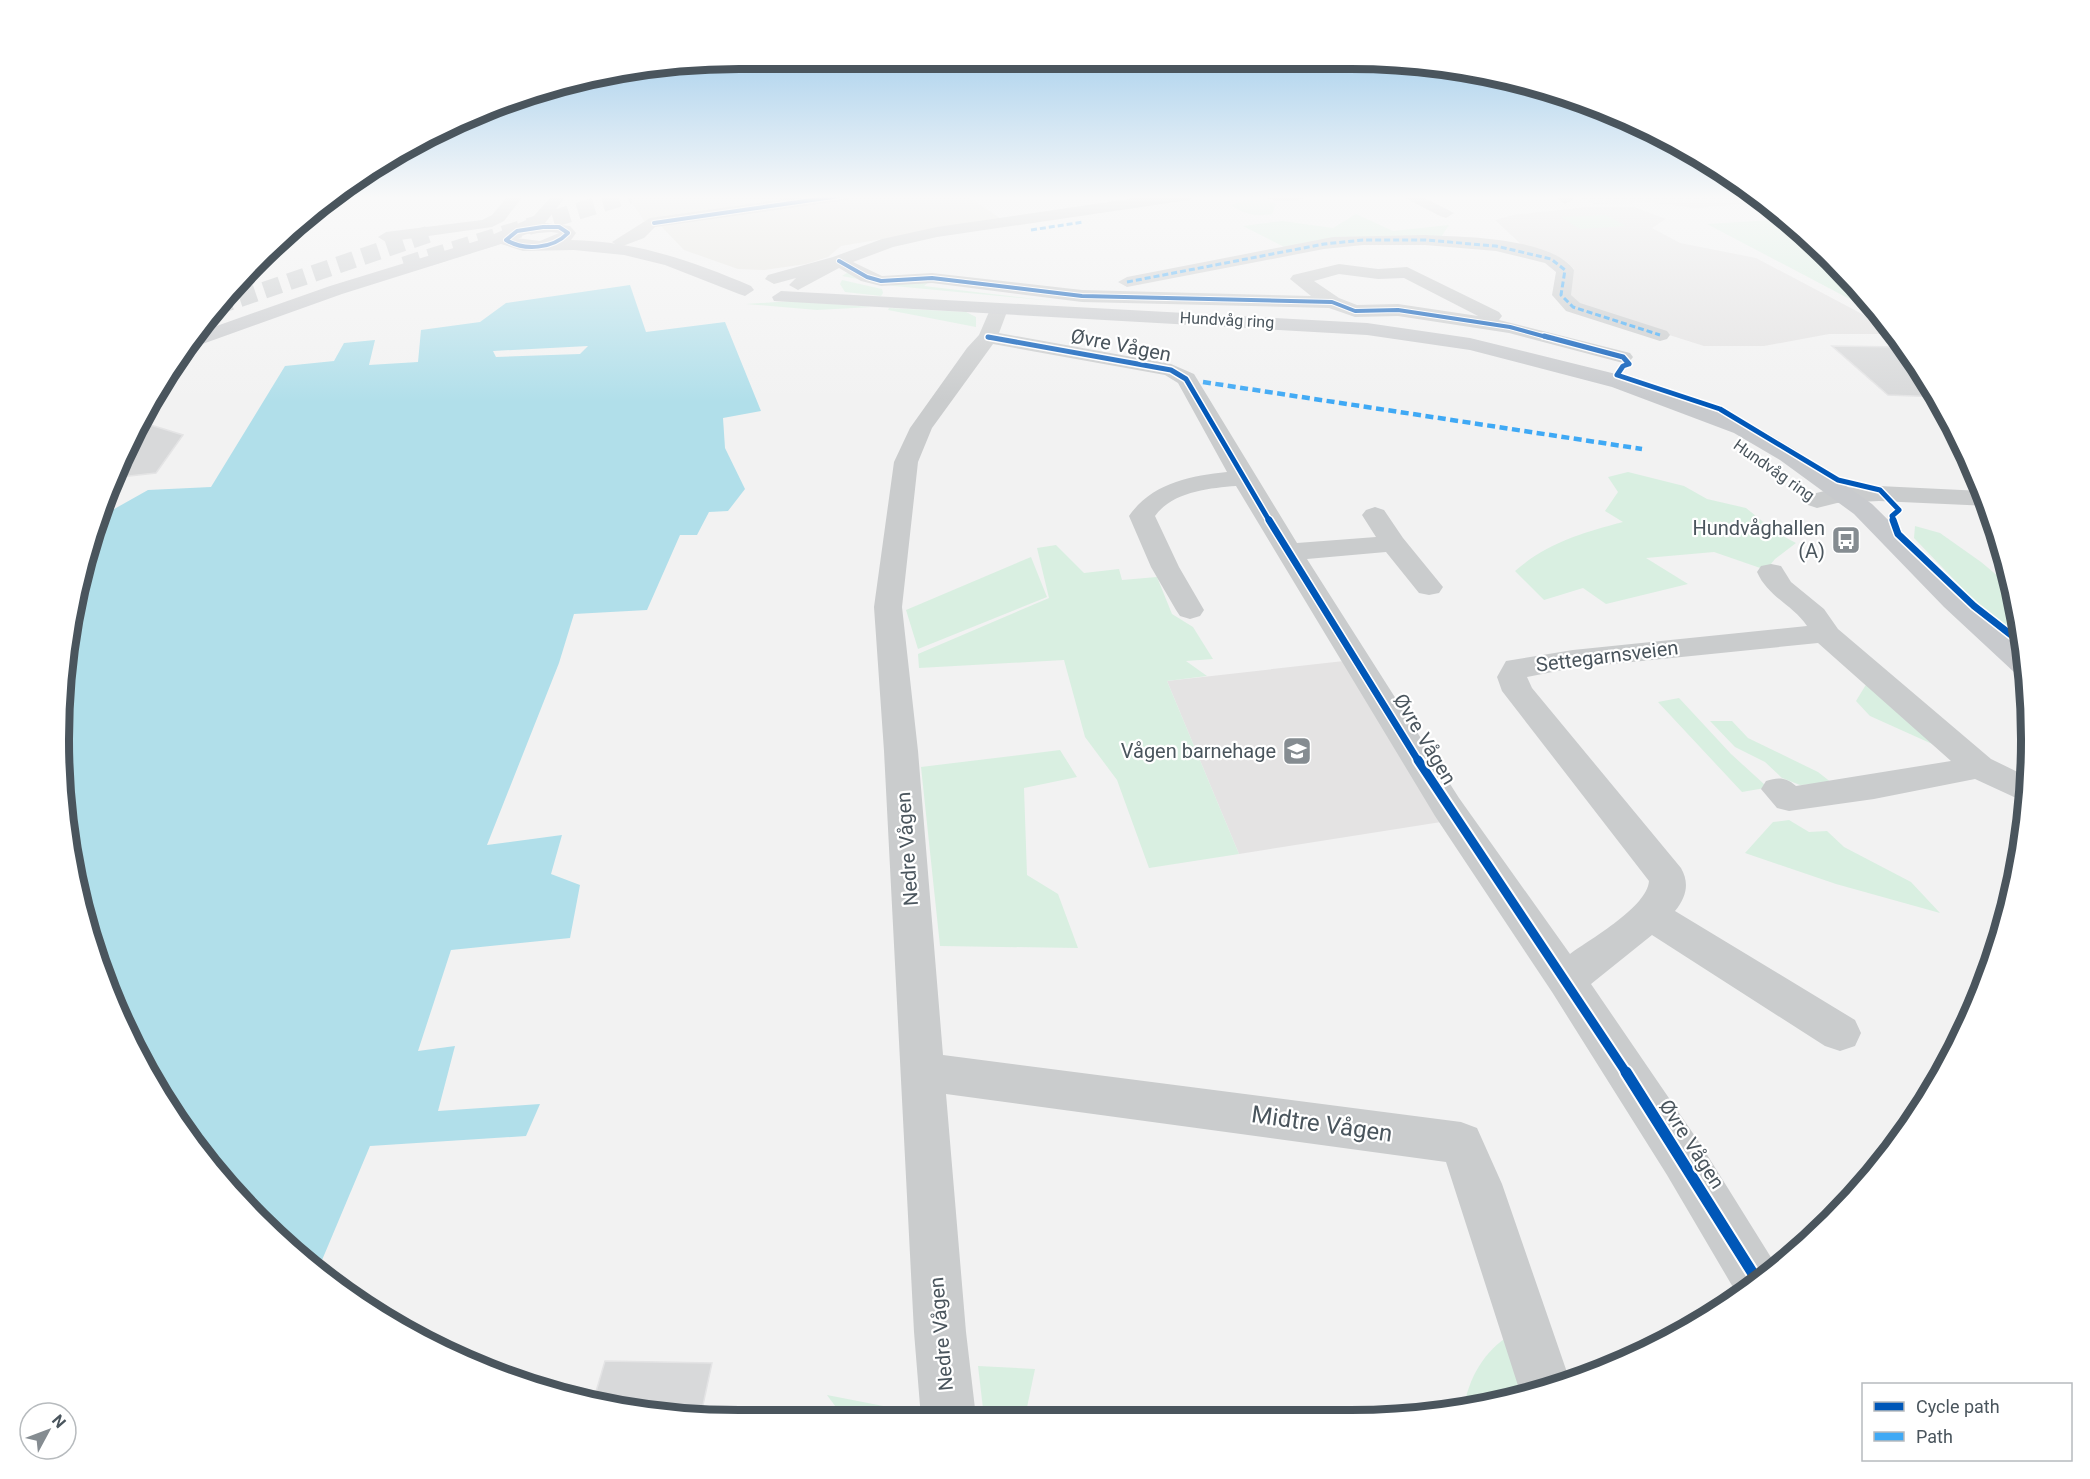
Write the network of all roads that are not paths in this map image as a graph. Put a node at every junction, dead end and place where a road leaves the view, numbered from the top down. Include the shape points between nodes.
1 (420, 264) tunnel mouth
2 (450, 264) edge
3 (684, 264) edge
4 (701, 264) edge
5 (827, 264) edge
6 (834, 264) edge
7 (845, 264) edge
8 (947, 264) edge
9 (1222, 264) edge
10 (1562, 264) edge
11 (1040, 271) dead end
12 (932, 278) junction
13 (767, 279) junction
14 (1127, 282) dead end
15 (798, 286) junction
16 (745, 290) junction
17 (1048, 290) junction
18 (781, 297) junction
19 (864, 302) junction
20 (1332, 302) junction
21 (994, 323) junction
22 (1510, 327) junction
23 (204, 337) edge
24 (194, 350) edge
25 (1623, 357) junction
26 (1584, 374) junction
27 (1243, 478) junction
28 (1842, 493) junction
29 (1976, 499) edge
30 (1817, 500) junction
31 (1956, 500) junction
32 (1863, 509) junction
33 (1375, 515) dead end
34 (1393, 543) junction
35 (1291, 552) junction
36 (1771, 572) dead end
37 (1429, 587) dead end
38 (1190, 610) dead end
39 (1825, 633) junction
40 (2016, 657) edge
41 (2016, 659) edge
42 (1979, 767) junction
43 (2020, 787) edge
44 (1778, 789) dead end
45 (1651, 915) junction
46 (1566, 980) junction
47 (1840, 1033) dead end
48 (923, 1071) junction
49 (1754, 1275) edge
50 (1543, 1381) edge
51 (948, 1410) edge

1 - 23 main road
2 - 24 main road via 381,284
3 - 16 main road
4 - 13 main road via 726,273
5 - 13 street
6 - 15 street
7 - 12 street via 881,280
8 - 12 street via 936,267
9 - 14 street
10 - 25 street via 1565,270 1560,294 1573,308 1664,333
11 - 17 street via 1051,285
12 - 17 street
13 - 15 main road, Hundvåg ring via 789,280
13 - 16 main road
15 - 18 main road
15 - 19 main road, Hundvåg ring
16 - 18 main road, Hundvåg ring via 756,297
17 - 20 street via 1082,296
18 - 19 main road, Hundvåg ring
19 - 21 main road, Hundvåg ring
20 - 22 street via 1364,312 1397,306
20 - 22 street via 1299,279 1339,269 1366,276 1407,272
21 - 26 main road, Hundvåg ring via 1367,329 1470,344
21 - 27 street, Øvre Vågen via 1180,374 1189,383
21 - 48 street, Nedre Vågen via 921,428 906,462 889,587
22 - 25 street
25 - 26 street
26 - 28 main road, Hundvåg ring via 1681,402 1742,428
26 - 30 main road, Hundvåg ring via 1724,435
27 - 35 street, Øvre Vågen
27 - 38 street via 1212,480 1178,489 1150,506 1142,516
28 - 30 street
28 - 31 street
28 - 32 main road, Hundvåg ring
29 - 31 street
30 - 32 street
30 - 41 main road, Hundvåg ring via 1877,544
31 - 32 street via 1899,510
32 - 40 main road, Hundvåg ring
33 - 34 street
34 - 35 street
34 - 37 street
35 - 46 street, Øvre Vågen via 1447,807
36 - 39 street via 1821,621
39 - 42 street
39 - 45 street, Settegarnsveien via 1517,668 1512,677 1518,691 1668,878 1667,894
42 - 43 street
42 - 44 street via 1874,788 1789,799
45 - 46 street, Settegarnsveien
45 - 47 street
46 - 49 street, Øvre Vågen
48 - 50 street, Midtre Vågen via 1461,1143
48 - 51 street, Nedre Vågen

